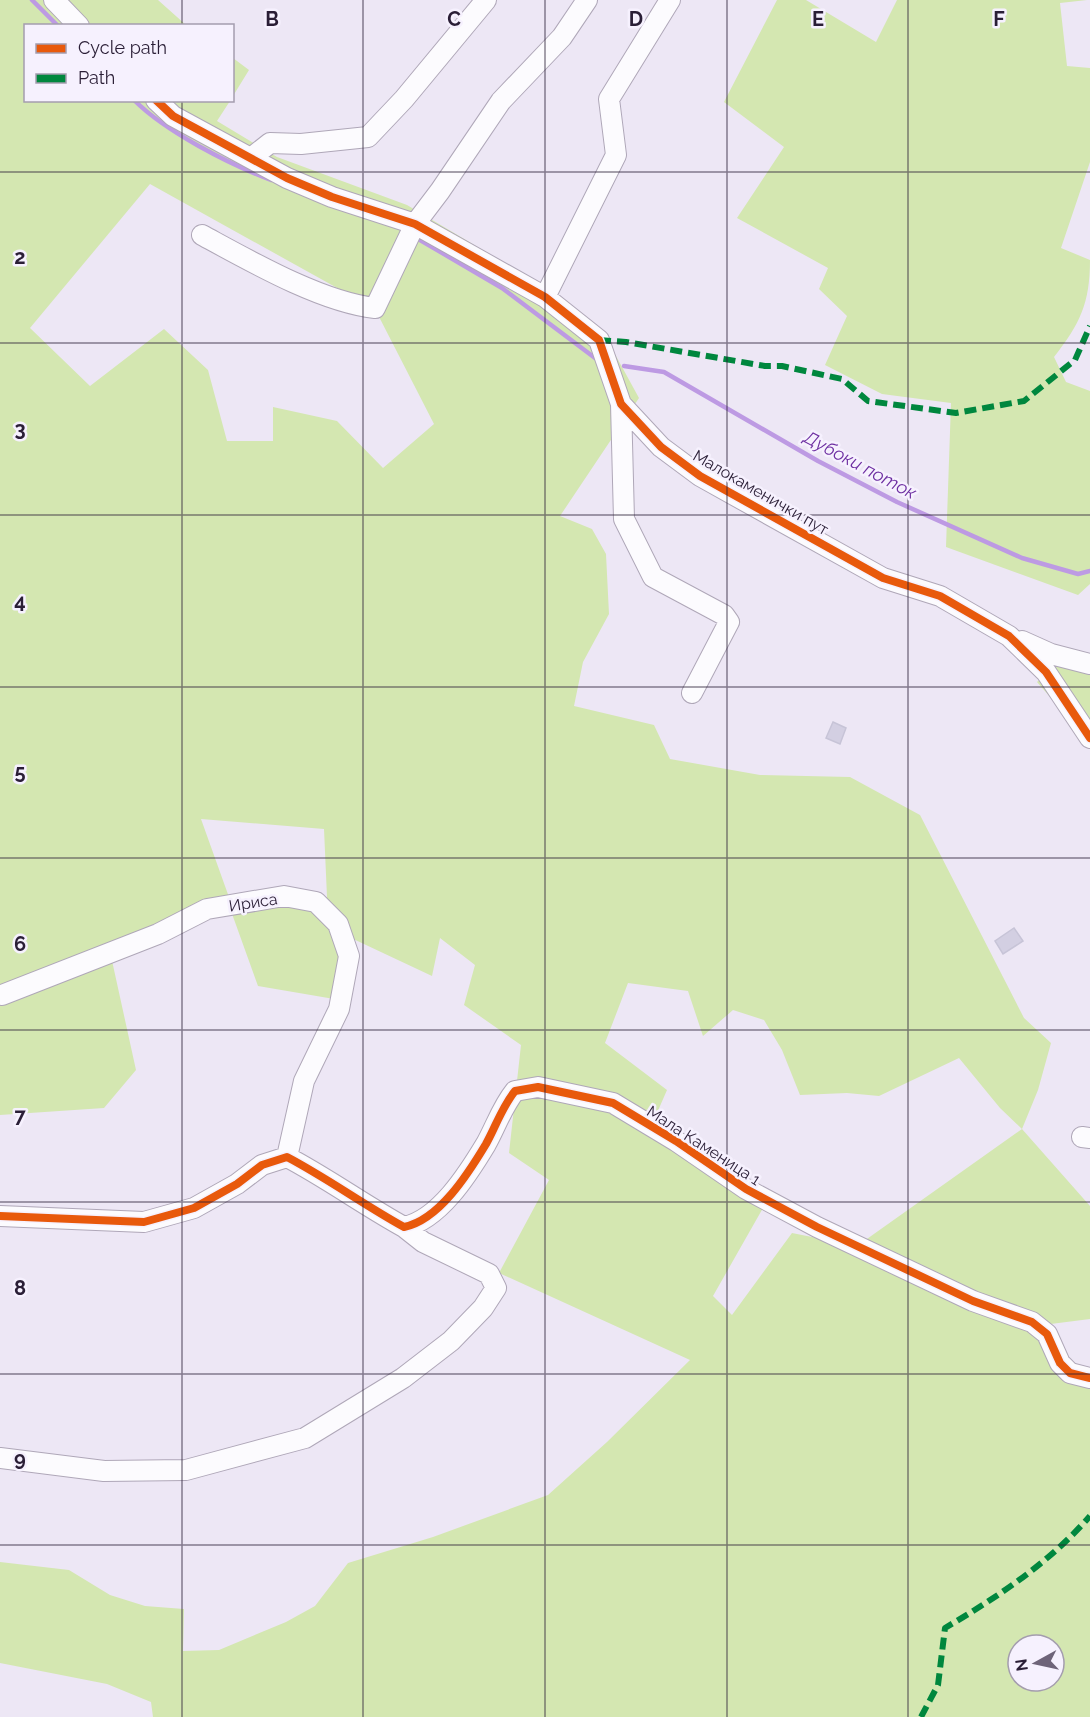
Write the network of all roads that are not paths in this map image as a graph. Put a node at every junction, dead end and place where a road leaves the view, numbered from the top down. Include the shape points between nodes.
1 (54, 0) edge
2 (486, 0) edge
3 (587, 0) edge
4 (670, 0) edge
5 (77, 24) edge
6 (158, 102) edge
7 (251, 158) junction
8 (414, 224) junction
9 (202, 235) dead end
10 (545, 297) junction
11 (621, 404) junction
12 (1009, 636) junction
13 (1090, 664) edge
14 (692, 693) dead end
15 (1090, 738) edge
16 (2, 995) dead end
17 (286, 1157) junction
18 (0, 1216) edge
19 (404, 1227) junction
20 (1090, 1378) edge
21 (0, 1458) edge

1 - 5 street
2 - 7 street via 368,137 270,143
3 - 8 street via 562,37 501,101
4 - 10 street via 609,99 616,155
6 - 7 street, Малокаменички пут via 173,116
7 - 8 street, Малокаменички пут via 332,197
8 - 9 street via 375,308 353,306 291,280
8 - 10 street, Малокаменички пут
10 - 11 street, Малокаменички пут via 599,340
11 - 12 street, Малокаменички пут via 661,447 700,476 883,578 940,596
11 - 14 street via 624,519 653,577 724,615 729,622
12 - 13 street via 1051,654
12 - 15 street, Малокаменички пут via 1046,672
16 - 17 street, Ириса via 158,934 207,909 284,896 316,902 338,924 349,956 339,1009 304,1081
17 - 18 street via 262,1165 194,1208 144,1222
17 - 19 street
19 - 20 street, Мала Каменица 1 via 419,1224 436,1213 486,1144 515,1091 538,1087 566,1092 613,1103 746,1189 806,1221 973,1302 1032,1323 1047,1334 1060,1364 1071,1373
19 - 21 street via 423,1242 489,1274 496,1288 483,1308 451,1341 404,1378 305,1438 186,1470 104,1471

